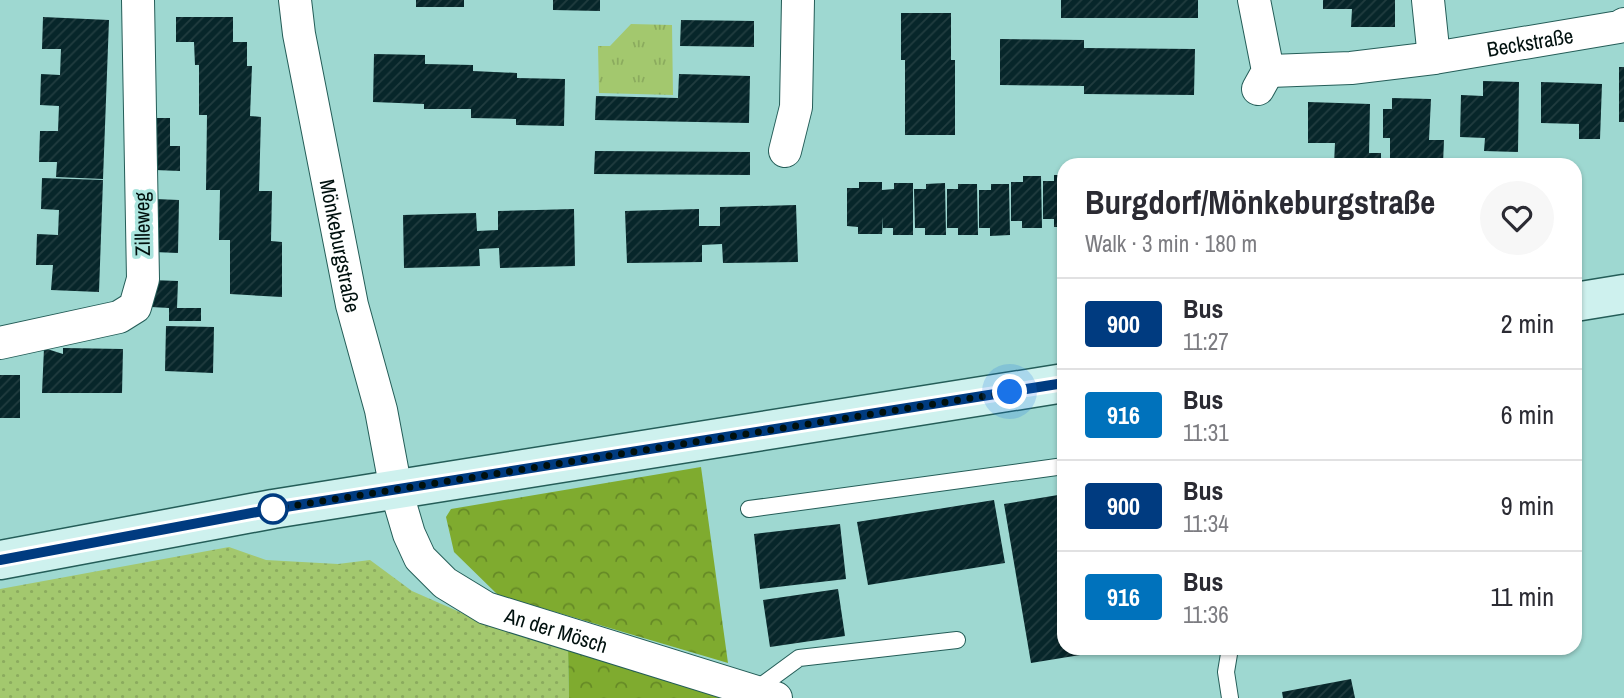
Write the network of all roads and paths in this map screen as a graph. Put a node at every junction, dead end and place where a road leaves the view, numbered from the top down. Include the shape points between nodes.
1 (138, 0) edge
2 (295, 0) edge
3 (798, 0) edge
4 (1254, 0) edge
5 (1428, 0) edge
6 (1624, 24) edge
7 (1434, 58) junction
8 (785, 151) dead end
9 (1624, 294) edge
10 (1582, 301) edge
11 (0, 343) edge
12 (1057, 384) edge
13 (1057, 467) edge
14 (396, 490) junction
15 (749, 509) dead end
16 (0, 559) edge
17 (957, 640) dead end
18 (1229, 655) edge
19 (765, 695) edge
20 (1230, 698) edge

1 - 11 street, Zilleweg via 143,279 135,307 119,317
2 - 14 street, Mönkeburgstraße via 352,305 381,410
3 - 8 street via 796,107
4 - 7 street, Beckstraße via 1263,80
5 - 7 street
6 - 7 street, Beckstraße
9 - 10 street
12 - 14 street
13 - 15 lane
14 - 16 street
14 - 19 street, An der Mösch via 420,558 445,583 486,608
17 - 19 lane via 799,658
18 - 20 lane

